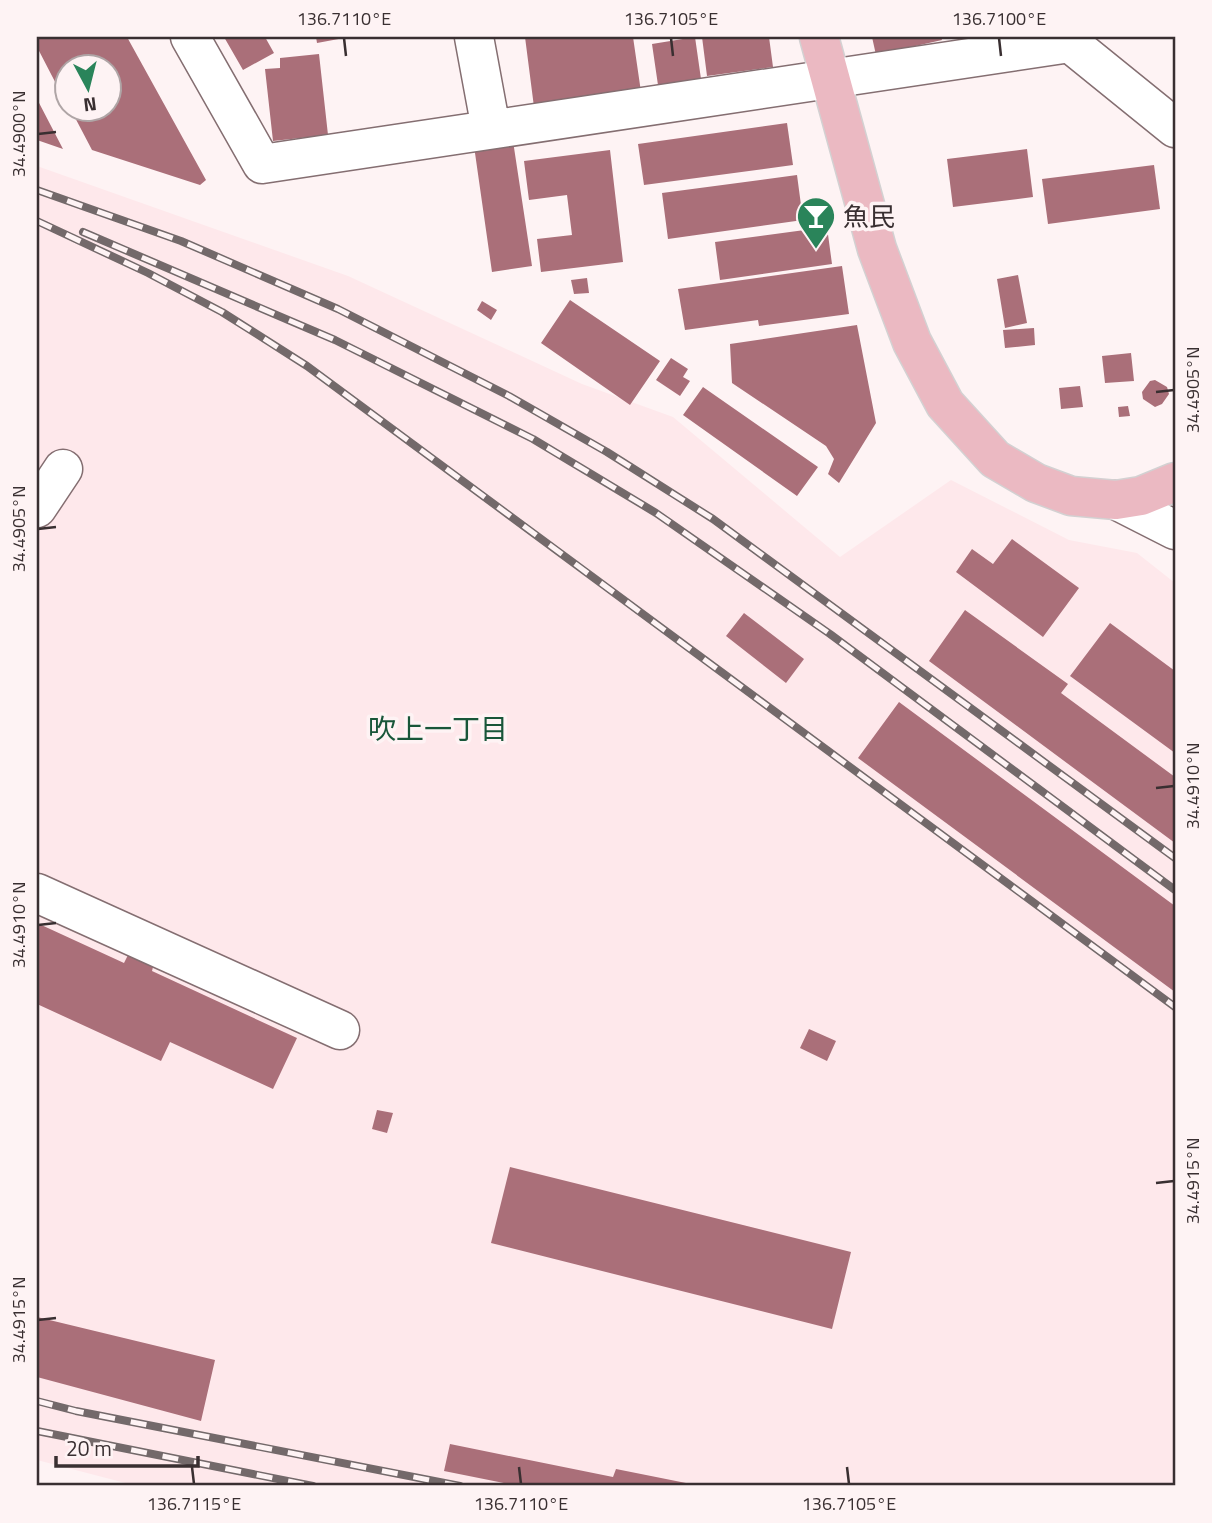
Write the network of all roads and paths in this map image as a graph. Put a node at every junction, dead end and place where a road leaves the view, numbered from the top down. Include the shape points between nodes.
1 (190, 37) edge
2 (474, 37) edge
3 (819, 37) edge
4 (830, 79) junction
5 (1175, 128) edge
6 (491, 129) junction
7 (63, 469) dead end
8 (1175, 482) edge
9 (1116, 500) junction
10 (37, 508) edge
11 (1175, 530) edge
12 (37, 893) edge
13 (340, 1030) dead end

1 - 6 street via 262,164
2 - 6 street
3 - 4 main road
4 - 5 street via 1070,43
4 - 6 street
4 - 9 main road via 877,248 912,342 945,404 995,459 1036,483 1071,496
7 - 10 street
8 - 9 main road
9 - 11 street
12 - 13 street

